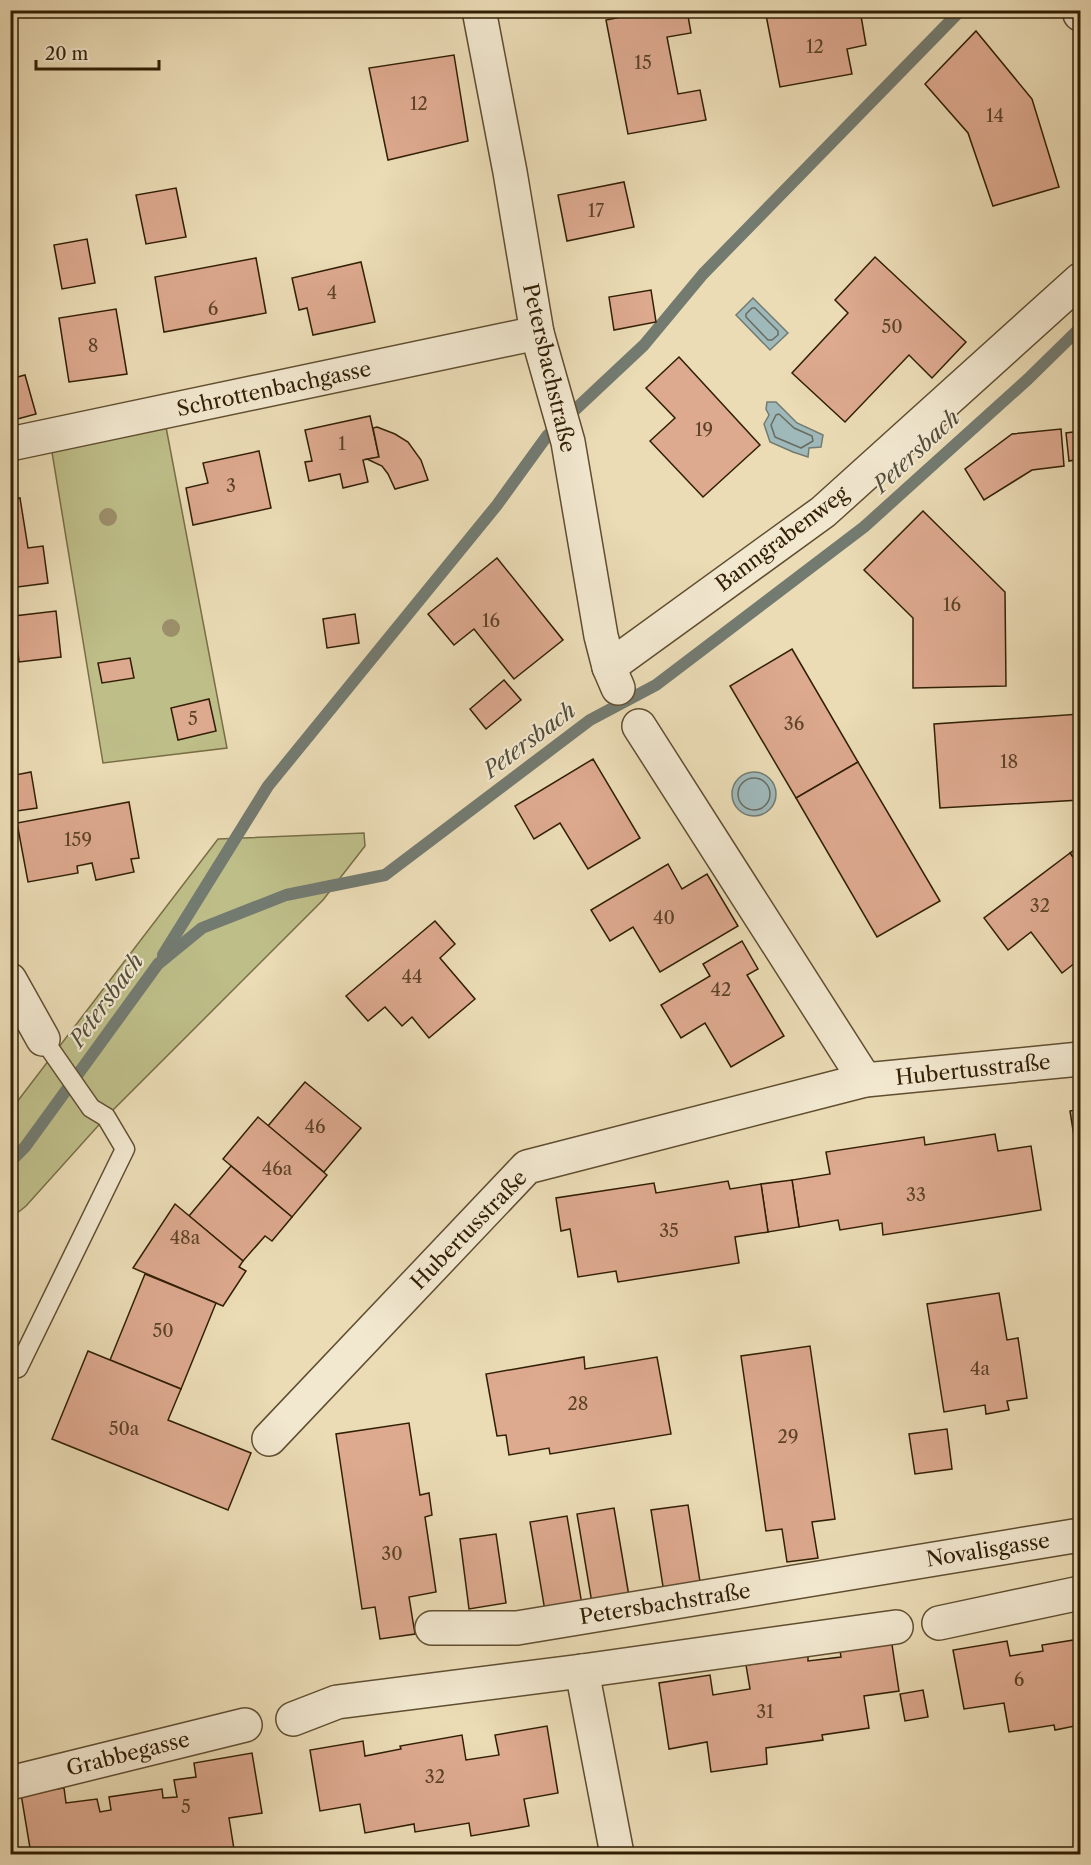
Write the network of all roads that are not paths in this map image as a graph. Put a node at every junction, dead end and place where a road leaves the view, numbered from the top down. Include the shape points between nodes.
1 (479, 10) edge
2 (1080, 280) edge
3 (537, 333) junction
4 (10, 444) edge
5 (613, 678) joint
6 (639, 726) dead end
7 (10, 980) edge
8 (43, 1039) joint
9 (1080, 1059) edge
10 (865, 1080) junction
11 (18, 1368) dead end
12 (269, 1439) dead end
13 (1080, 1535) edge
14 (896, 1565) joint
15 (1080, 1593) edge
16 (939, 1623) dead end
17 (896, 1627) dead end
18 (432, 1628) dead end
19 (582, 1671) junction
20 (293, 1719) dead end
21 (245, 1725) dead end
22 (10, 1783) edge
23 (617, 1854) edge

1 - 3 street, Petersbachstraße
2 - 5 street, Banngrabenweg via 823,512
3 - 4 street, Schrottenbachgasse
3 - 5 street, Petersbachstraße via 564,428 601,636
6 - 10 street, Hubertusstraße
7 - 8 street
8 - 11 lane via 91,1108 106,1117 125,1149
9 - 10 street, Hubertusstraße
10 - 12 street, Hubertusstraße via 527,1167
13 - 14 street, Novalisgasse
14 - 18 street, Petersbachstraße via 517,1628
15 - 16 street
17 - 19 street
19 - 20 street via 337,1702
19 - 23 street
21 - 22 street, Grabbegasse

